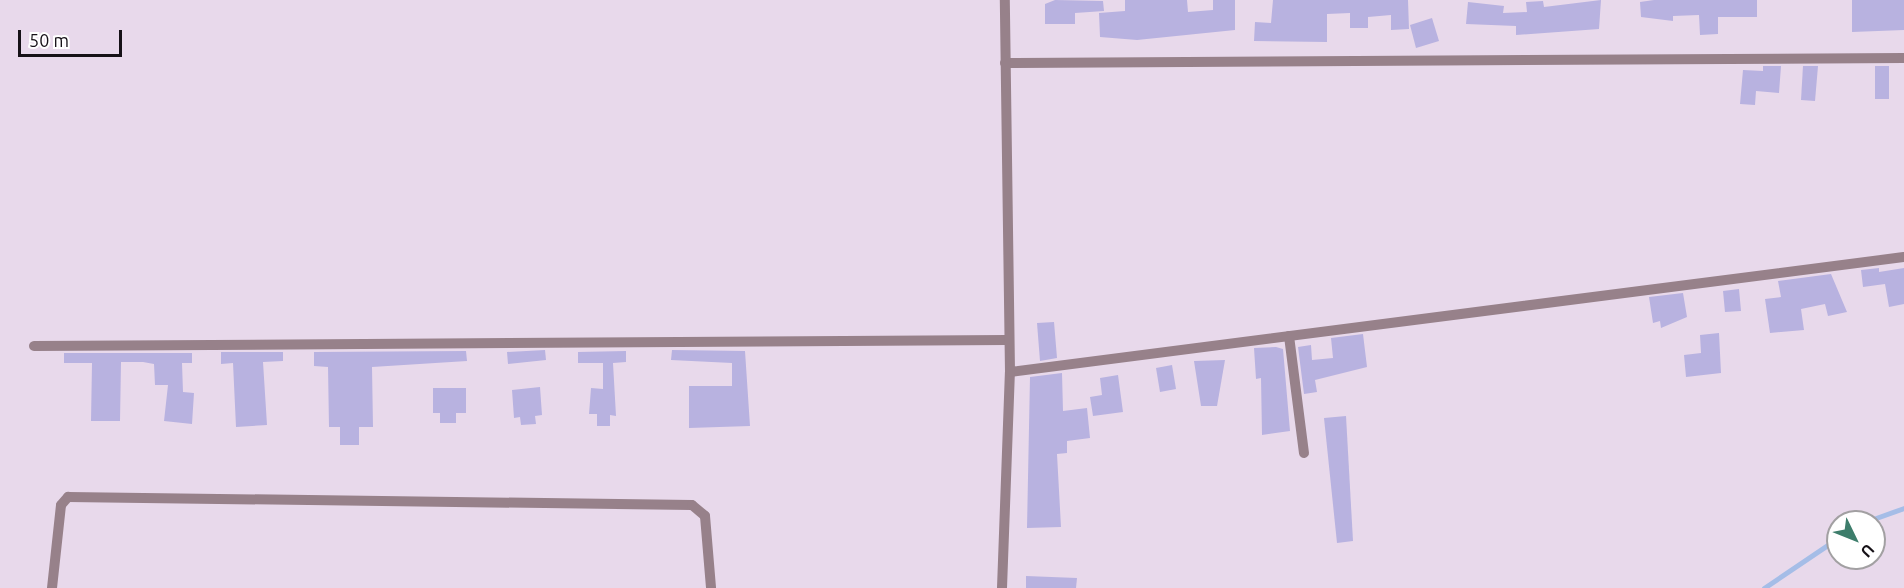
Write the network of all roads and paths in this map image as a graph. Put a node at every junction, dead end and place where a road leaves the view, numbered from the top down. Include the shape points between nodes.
1 (1005, 0) edge
2 (1904, 58) edge
3 (1005, 63) junction
4 (1904, 257) edge
5 (1289, 336) junction
6 (1007, 340) junction
7 (34, 346) dead end
8 (1010, 372) junction
9 (1304, 453) dead end
10 (52, 588) edge
11 (711, 588) edge
12 (1002, 588) edge

1 - 3 street
2 - 3 street
3 - 6 street
4 - 5 street
5 - 8 street
5 - 9 street
6 - 7 street
6 - 8 street
8 - 12 street
10 - 11 street via 61,505 68,497 692,505 705,516

